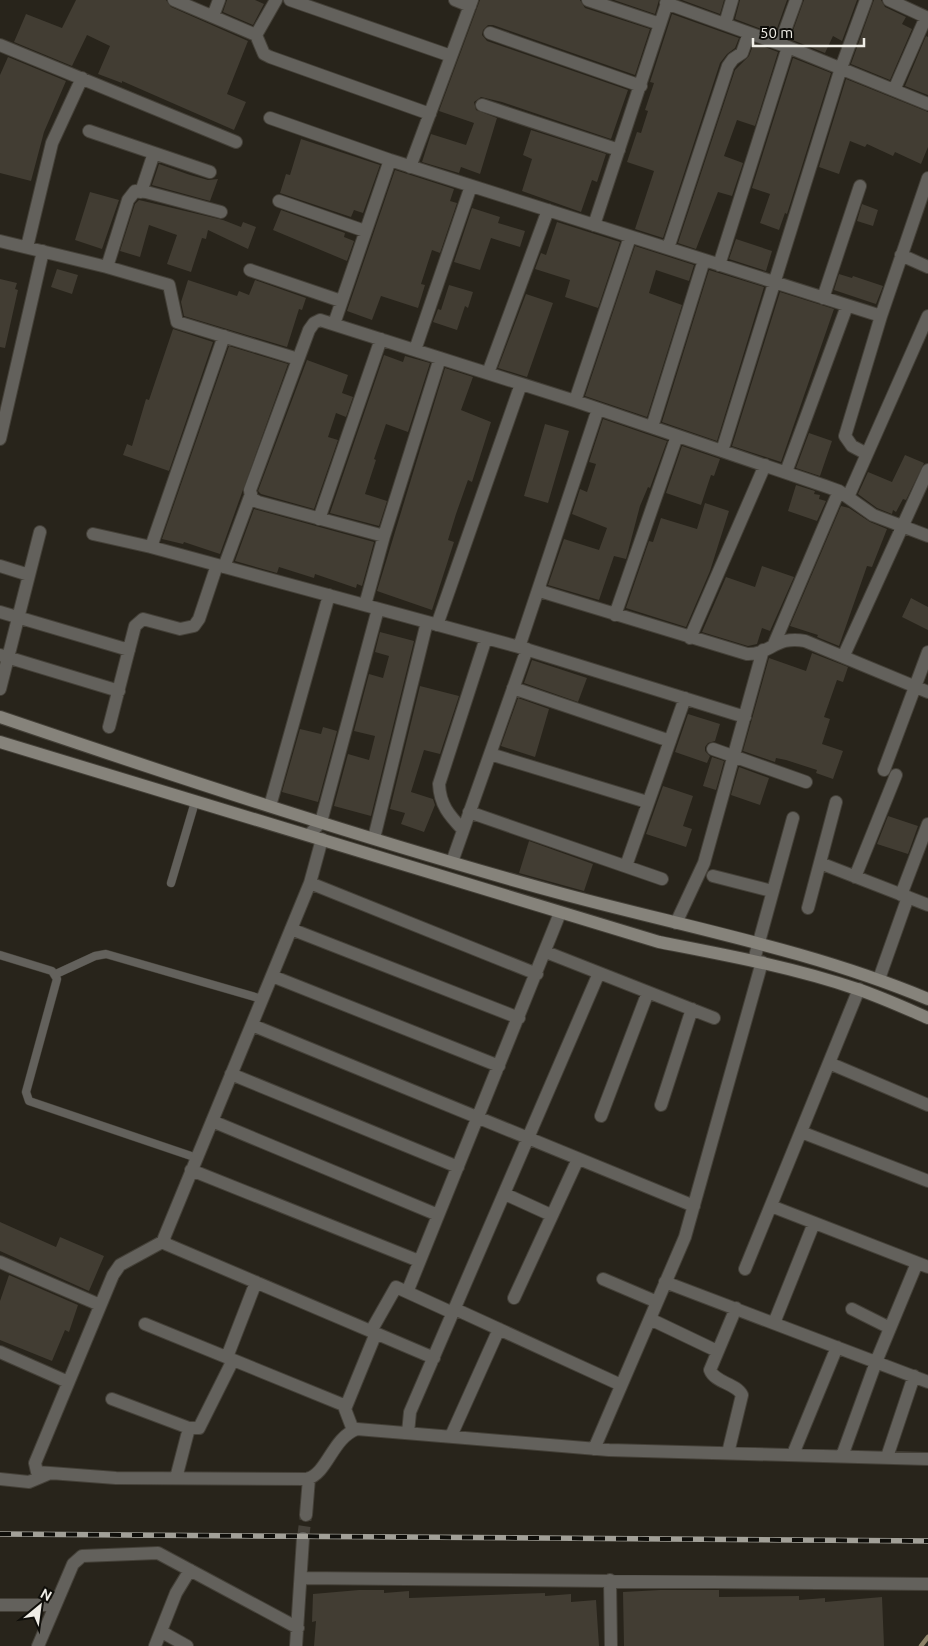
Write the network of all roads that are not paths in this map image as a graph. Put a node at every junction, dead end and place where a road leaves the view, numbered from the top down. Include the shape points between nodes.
1 (174, 0) edge
2 (219, 0) edge
3 (276, 0) edge
4 (290, 0) edge
5 (455, 0) edge
6 (588, 0) edge
7 (732, 0) edge
8 (796, 0) edge
9 (866, 0) edge
10 (890, 0) edge
11 (667, 2) edge
12 (471, 3) edge
13 (213, 16) junction
14 (927, 18) edge
15 (660, 24) junction
16 (725, 24) junction
17 (490, 33) dead end
18 (749, 33) junction
19 (256, 35) junction
20 (784, 45) junction
21 (1, 47) edge
22 (451, 56) junction
23 (841, 68) junction
24 (82, 78) junction
25 (641, 86) junction
26 (894, 90) junction
27 (928, 104) edge
28 (482, 105) dead end
29 (430, 114) junction
30 (270, 118) dead end
31 (89, 131) dead end
32 (236, 142) dead end
33 (619, 150) junction
34 (154, 153) junction
35 (390, 160) junction
36 (410, 167) junction
37 (210, 172) dead end
38 (928, 178) edge
39 (471, 186) junction
40 (860, 186) dead end
41 (141, 192) junction
42 (279, 202) dead end
43 (548, 210) junction
44 (221, 212) dead end
45 (594, 225) junction
46 (365, 231) junction
47 (630, 237) junction
48 (0, 241) edge
49 (27, 248) junction
50 (668, 248) junction
51 (43, 251) junction
52 (901, 255) junction
53 (704, 260) junction
54 (719, 265) junction
55 (107, 267) junction
56 (928, 267) edge
57 (250, 270) dead end
58 (774, 282) junction
59 (824, 298) junction
60 (342, 301) junction
61 (847, 306) junction
62 (881, 316) junction
63 (928, 316) edge
64 (334, 324) junction
65 (224, 336) junction
66 (381, 339) junction
67 (415, 350) junction
68 (440, 358) junction
69 (298, 359) junction
70 (488, 373) junction
71 (521, 384) junction
72 (575, 401) junction
73 (598, 409) junction
74 (652, 427) junction
75 (677, 436) junction
76 (0, 439) edge
77 (722, 451) junction
78 (867, 454) junction
79 (765, 465) junction
80 (928, 470) edge
81 (786, 472) junction
82 (251, 494) junction
83 (843, 494) junction
84 (319, 519) junction
85 (902, 526) junction
86 (40, 532) dead end
87 (93, 534) dead end
88 (384, 536) junction
89 (928, 536) edge
90 (151, 547) junction
91 (0, 566) edge
92 (221, 566) junction
93 (29, 576) junction
94 (539, 587) junction
95 (328, 595) junction
96 (365, 605) junction
97 (378, 609) junction
98 (0, 612) edge
99 (615, 615) junction
100 (18, 618) junction
101 (432, 623) junction
102 (486, 638) junction
103 (690, 638) junction
104 (769, 647) junction
105 (523, 648) junction
106 (129, 650) junction
107 (928, 652) edge
108 (844, 655) junction
109 (4, 657) edge
110 (915, 685) junction
111 (513, 688) junction
112 (0, 689) edge
113 (119, 691) junction
114 (928, 692) edge
115 (685, 698) junction
116 (0, 717) edge
117 (745, 717) junction
118 (109, 728) dead end
119 (670, 741) junction
120 (0, 742) edge
121 (713, 749) dead end
122 (490, 754) junction
123 (734, 757) junction
124 (806, 782) dead end
125 (195, 802) junction
126 (647, 802) junction
127 (836, 802) dead end
128 (270, 806) junction
129 (469, 812) junction
130 (792, 818) dead end
131 (321, 822) junction
132 (928, 824) edge
133 (463, 830) junction
134 (316, 837) junction
135 (374, 838) junction
136 (452, 862) junction
137 (820, 863) junction
138 (626, 866) junction
139 (712, 876) dead end
140 (855, 877) junction
141 (662, 879) dead end
142 (171, 883) dead end
143 (310, 883) junction
144 (772, 891) junction
145 (905, 896) junction
146 (928, 905) edge
147 (808, 908) dead end
148 (560, 913) junction
149 (676, 923) junction
150 (291, 929) junction
151 (758, 943) junction
152 (546, 952) junction
153 (0, 955) edge
154 (758, 961) junction
155 (599, 973) junction
156 (56, 974) junction
157 (537, 974) junction
158 (272, 976) junction
159 (879, 979) junction
160 (859, 989) junction
161 (648, 992) junction
162 (262, 999) junction
163 (928, 999) edge
164 (692, 1010) junction
165 (519, 1018) junction
166 (714, 1018) dead end
167 (928, 1018) edge
168 (252, 1025) junction
169 (830, 1063) junction
170 (499, 1066) junction
171 (231, 1074) junction
172 (661, 1105) dead end
173 (928, 1105) edge
174 (601, 1116) dead end
175 (479, 1117) junction
176 (212, 1121) junction
177 (801, 1132) junction
178 (529, 1138) junction
179 (197, 1158) junction
180 (578, 1159) junction
181 (458, 1167) junction
182 (191, 1170) junction
183 (928, 1182) edge
184 (505, 1194) junction
185 (694, 1206) junction
186 (771, 1206) junction
187 (438, 1215) junction
188 (551, 1215) junction
189 (814, 1223) junction
190 (164, 1241) junction
191 (419, 1261) junction
192 (0, 1262) edge
193 (925, 1266) edge
194 (745, 1269) dead end
195 (603, 1279) dead end
196 (256, 1282) junction
197 (665, 1282) junction
198 (408, 1290) junction
199 (514, 1298) dead end
200 (657, 1302) junction
201 (100, 1305) junction
202 (736, 1308) junction
203 (852, 1309) dead end
204 (454, 1311) junction
205 (650, 1319) junction
206 (774, 1323) junction
207 (146, 1324) dead end
208 (890, 1328) junction
209 (499, 1329) junction
210 (374, 1332) junction
211 (837, 1347) junction
212 (717, 1351) junction
213 (0, 1352) edge
214 (434, 1358) junction
215 (230, 1359) junction
216 (876, 1362) junction
217 (914, 1376) junction
218 (68, 1382) junction
219 (928, 1382) edge
220 (621, 1385) junction
221 (112, 1399) dead end
222 (346, 1406) junction
223 (189, 1428) junction
224 (353, 1430) junction
225 (408, 1433) junction
226 (451, 1436) junction
227 (594, 1449) junction
228 (728, 1453) junction
229 (793, 1454) junction
230 (842, 1456) junction
231 (887, 1457) junction
232 (928, 1459) edge
233 (48, 1474) junction
234 (0, 1478) edge
235 (176, 1478) junction
236 (309, 1478) junction
237 (306, 1515) tunnel mouth
238 (304, 1538) tunnel mouth
239 (190, 1570) junction
240 (301, 1578) junction
241 (610, 1580) junction
242 (928, 1584) edge
243 (0, 1605) edge
244 (55, 1606) junction
245 (298, 1628) junction
246 (162, 1632) junction
247 (38, 1646) edge
248 (155, 1646) edge
249 (187, 1646) edge
250 (296, 1646) edge
251 (611, 1646) edge

1 - 13 street
2 - 13 street
3 - 19 street
4 - 22 street
5 - 12 street
6 - 15 street
7 - 16 street
8 - 20 street
9 - 23 street
10 - 14 street
11 - 15 street
11 - 16 street
12 - 22 street
13 - 19 street
14 - 26 street
15 - 25 street
16 - 18 street
17 - 25 street
18 - 20 street
18 - 50 street via 742,53 728,66
19 - 29 street via 264,54 270,57
20 - 23 street
20 - 54 street
21 - 24 street
22 - 29 street
23 - 26 street
23 - 58 street
24 - 32 street
24 - 49 street via 52,143
25 - 33 street
26 - 27 street
28 - 33 street
29 - 36 street
30 - 35 street
31 - 34 street
33 - 45 street
34 - 37 street
34 - 41 street
35 - 36 street
35 - 46 street
36 - 39 street
38 - 52 street
39 - 43 street
39 - 67 street
40 - 59 street
41 - 44 street
41 - 55 street via 135,192 128,200
42 - 46 street
43 - 45 street
43 - 70 street
45 - 47 street
46 - 60 street
47 - 50 street
47 - 72 street
48 - 49 street
49 - 51 street
50 - 53 street
51 - 55 street
51 - 76 street
52 - 56 street
52 - 62 street
53 - 54 street
53 - 74 street
54 - 58 street
55 - 65 street via 169,285 177,322
57 - 60 street
58 - 59 street
58 - 77 street
59 - 61 street
60 - 64 street
61 - 62 street
61 - 81 street
62 - 78 street via 845,436 852,446
63 - 78 street
64 - 66 street
64 - 69 street via 320,320 314,323
65 - 69 street
65 - 90 street
66 - 67 street
66 - 84 street
67 - 68 street
68 - 70 street
68 - 88 street
69 - 82 street
70 - 71 street
71 - 72 street
71 - 101 street
72 - 73 street
73 - 74 street
73 - 94 street
74 - 75 street
75 - 77 street
75 - 99 street
77 - 79 street
78 - 83 street
79 - 81 street
79 - 103 street
80 - 85 street
81 - 83 street
82 - 84 street via 251,498 258,502
82 - 92 street
83 - 85 street via 873,515
83 - 104 street
84 - 88 street
85 - 89 street
85 - 108 street
86 - 93 street
87 - 90 street
88 - 96 street
90 - 92 street
91 - 93 street
92 - 95 street
92 - 106 street via 194,626 180,629 143,619 135,626
93 - 100 street
94 - 99 street via 543,592
94 - 105 street
95 - 96 street
95 - 128 street
96 - 97 street
97 - 101 street
97 - 131 street
98 - 100 street
99 - 103 street
100 - 106 street
100 - 109 street
101 - 102 street
101 - 135 street
102 - 105 street
102 - 133 street via 438,784 444,809
103 - 104 street via 747,654
104 - 108 street via 793,638
104 - 117 street
105 - 111 street
105 - 115 street
106 - 113 street
107 - 110 street
108 - 110 street
109 - 112 street
109 - 113 street
110 - 114 street
110 - 140 street
111 - 119 street
111 - 122 street
113 - 118 street
115 - 117 street
115 - 119 street
116 - 128 street
117 - 123 street
119 - 126 street
120 - 125 street
121 - 123 street
122 - 126 street
122 - 129 street
123 - 124 street
123 - 149 street via 704,864
125 - 134 street
125 - 142 lane
126 - 138 street
127 - 137 street
128 - 131 street
129 - 133 street
129 - 138 street
130 - 144 street
131 - 134 street
131 - 135 street
132 - 145 street
133 - 136 street
134 - 143 street
134 - 148 street
135 - 136 street
136 - 149 street
137 - 140 street
137 - 147 street
138 - 141 street
139 - 144 street
140 - 145 street
143 - 150 street
143 - 157 street
144 - 151 street
145 - 146 street
145 - 159 street
148 - 152 street
148 - 154 street via 659,942
149 - 151 street
150 - 158 street
150 - 165 street
151 - 154 street
151 - 159 street
152 - 155 street
152 - 157 street
153 - 156 lane
154 - 160 street
154 - 185 street
155 - 161 street
155 - 178 street
156 - 162 lane via 106,954
156 - 179 lane via 58,982 26,1092 30,1101
157 - 165 street
158 - 162 street
158 - 170 street
159 - 163 street
160 - 167 street
160 - 169 street
161 - 164 street
161 - 174 street
162 - 168 street
164 - 166 street
164 - 172 street
165 - 170 street
168 - 171 street
168 - 175 street
169 - 173 street
169 - 177 street
170 - 175 street
171 - 176 street
171 - 181 street
175 - 178 street
175 - 181 street
176 - 179 street
176 - 187 street
177 - 183 street
177 - 186 street
178 - 180 street
178 - 184 street
179 - 182 street
180 - 185 street
180 - 188 street
181 - 187 street
182 - 190 street
182 - 191 street
184 - 188 street
184 - 204 street
185 - 197 street
186 - 189 street
186 - 194 street
187 - 191 street
188 - 199 street
189 - 193 street
189 - 206 street
190 - 196 street
190 - 201 street via 117,1269
191 - 198 street
192 - 201 street
193 - 208 street
195 - 200 street
196 - 210 street
196 - 215 street
197 - 200 street
197 - 202 street
198 - 204 street
198 - 210 street via 399,1286 394,1289
200 - 205 street
201 - 218 street
202 - 206 street
202 - 212 street
203 - 208 street
204 - 209 street
204 - 214 street
205 - 212 street
205 - 220 street
206 - 211 street
207 - 215 street
208 - 216 street
209 - 220 street
209 - 226 street
210 - 214 street
210 - 222 street
211 - 216 street
211 - 229 street
212 - 228 street via 711,1373 739,1390 742,1398
213 - 218 street
214 - 225 street via 410,1412
215 - 222 street
215 - 223 street via 202,1425
216 - 217 street
216 - 230 street
217 - 219 street
217 - 231 street
218 - 233 street via 35,1463 37,1472
220 - 227 street
221 - 223 street
222 - 224 street via 345,1412
223 - 235 street
224 - 225 street
224 - 236 street via 342,1438 317,1473
225 - 226 street
226 - 227 street
227 - 228 street
228 - 229 street
229 - 230 street
230 - 231 street
231 - 232 street
233 - 234 street via 29,1482
233 - 235 street
235 - 236 street
236 - 237 street
238 - 240 street
239 - 244 street via 153,1552 82,1556 75,1560
239 - 245 street
239 - 246 street via 176,1593
240 - 241 street
240 - 245 street
241 - 242 street
241 - 251 street
243 - 244 street
244 - 247 street
245 - 250 street
246 - 248 street
246 - 249 street

